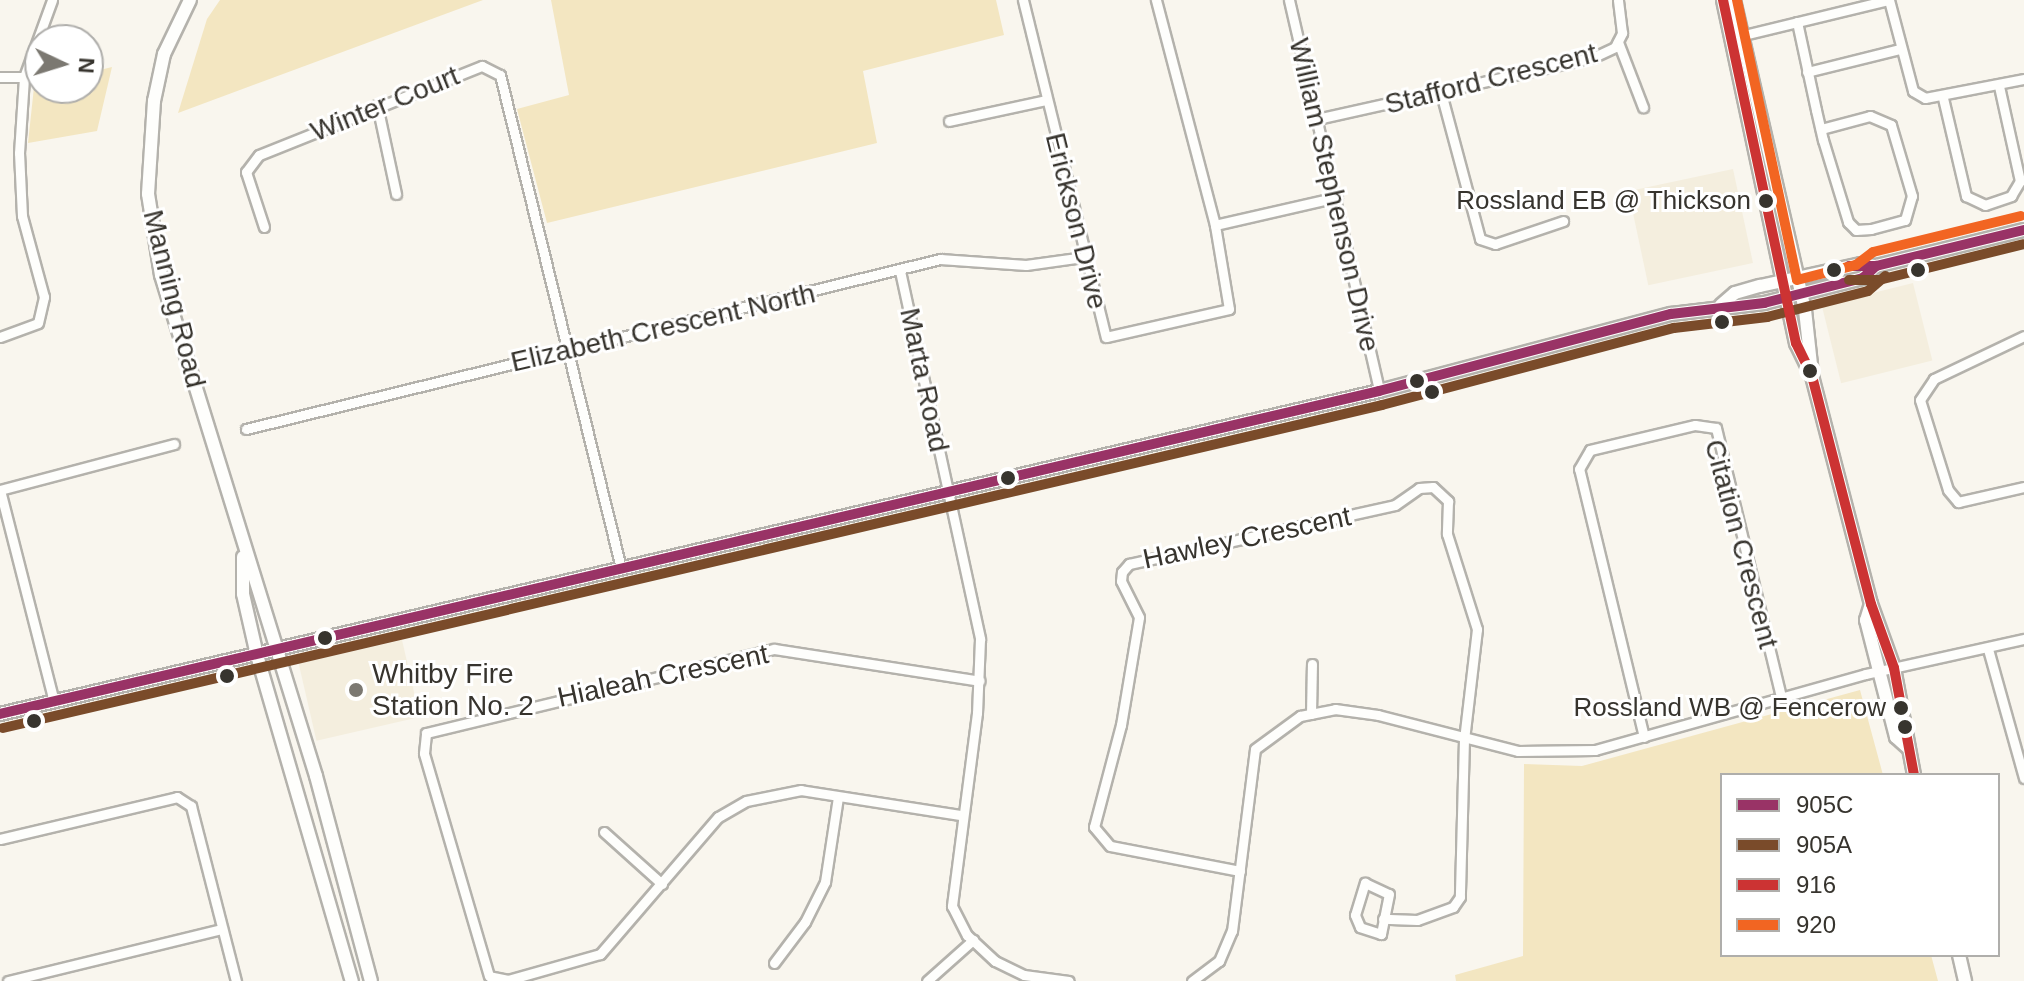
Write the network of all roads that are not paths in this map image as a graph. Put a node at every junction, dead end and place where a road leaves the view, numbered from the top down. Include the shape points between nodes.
1 (52, 0) edge
2 (190, 0) edge
3 (1023, 0) edge
4 (1156, 0) edge
5 (1289, 0) edge
6 (1618, 0) edge
7 (1723, 0) edge
8 (1734, 0) edge
9 (1889, 0) edge
10 (1797, 22) junction
11 (43, 24) edge
12 (1744, 35) junction
13 (1618, 42) junction
14 (1900, 49) junction
15 (1807, 72) junction
16 (0, 77) edge
17 (24, 77) joint
18 (2024, 79) edge
19 (1999, 86) junction
20 (1441, 93) junction
21 (1943, 98) junction
22 (1046, 100) junction
23 (377, 105) junction
24 (1643, 107) dead end
25 (1317, 119) junction
26 (949, 121) dead end
27 (1821, 129) junction
28 (396, 194) dead end
29 (1337, 197) junction
30 (1563, 221) dead end
31 (1215, 225) junction
32 (264, 227) dead end
33 (2024, 230) edge
34 (1084, 257) junction
35 (1876, 266) junction
36 (900, 271) junction
37 (1797, 277) junction
38 (1782, 280) junction
39 (1801, 294) junction
40 (1786, 297) junction
41 (1721, 305) junction
42 (2024, 336) edge
43 (0, 337) edge
44 (568, 350) junction
45 (1812, 376) junction
46 (1379, 391) junction
47 (246, 429) dead end
48 (174, 444) dead end
49 (2024, 487) edge
50 (948, 489) junction
51 (0, 490) edge
52 (244, 550) junction
53 (621, 568) junction
54 (1871, 604) junction
55 (2024, 639) edge
56 (1988, 649) junction
57 (275, 651) junction
58 (257, 655) junction
59 (1312, 664) dead end
60 (1894, 668) junction
61 (1880, 671) junction
62 (980, 681) junction
63 (1781, 697) junction
64 (54, 702) junction
65 (0, 714) edge
66 (1311, 714) junction
67 (1644, 737) junction
68 (1464, 739) junction
69 (1907, 747) junction
70 (1914, 773) edge
71 (2024, 778) edge
72 (838, 797) junction
73 (960, 815) junction
74 (604, 832) dead end
75 (0, 839) edge
76 (1240, 871) junction
77 (662, 884) junction
78 (1383, 919) junction
79 (222, 929) junction
80 (973, 940) junction
81 (1959, 957) edge
82 (774, 963) dead end
83 (8, 981) edge
84 (236, 981) edge
85 (352, 981) edge
86 (371, 981) edge
87 (927, 981) edge
88 (1069, 981) edge
89 (1192, 981) edge
90 (1965, 981) edge

1 - 11 street
2 - 52 main road, Manning Road via 161,64 148,194 161,275
3 - 22 street, Erickson Drive
4 - 31 street, Erickson Drive
5 - 25 street, William Stephenson Drive
6 - 13 street, Stafford Crescent
7 - 38 main road
8 - 12 main road
9 - 10 street
9 - 14 street
10 - 12 street
10 - 15 street
12 - 37 main road
13 - 20 street, Stafford Crescent via 1594,57
13 - 24 street
14 - 15 street
14 - 21 street via 1913,91
15 - 27 street
16 - 17 street
17 - 43 street via 22,216 44,297 38,323
18 - 19 street
19 - 21 street
19 - 21 street via 2020,181 2011,196 1985,205 1966,196
20 - 25 street, Stafford Crescent
20 - 30 street via 1480,239 1495,244
22 - 26 street
22 - 34 street, Erickson Drive
23 - 28 street
23 - 32 street, Winter Court via 259,155 246,172
23 - 44 street, Winter Court via 482,66 500,75
25 - 29 street, William Stephenson Drive
27 - 27 street via 1848,222 1856,230 1905,220 1912,196 1891,125 1870,116
29 - 31 street
29 - 46 street, William Stephenson Drive
31 - 34 street, Erickson Drive via 1229,309 1106,337
33 - 35 main road
34 - 36 street, Elizabeth Crescent North via 1026,265 940,259
35 - 37 main road via 1861,264
35 - 39 main road via 1863,278
36 - 44 street, Elizabeth Crescent North
36 - 50 street, Marta Road
37 - 38 main road
37 - 39 main road
38 - 40 main road
38 - 41 main road via 1735,293
39 - 40 main road
39 - 45 main road
40 - 41 main road
40 - 45 main road via 1796,343
41 - 46 main road
42 - 49 street via 1934,379 1920,400 1948,490 1958,502
44 - 47 street, Elizabeth Crescent North
44 - 53 street, Winter Court
45 - 54 main road
46 - 50 main road
48 - 51 street
50 - 53 main road
50 - 62 street, Marta Road via 980,639
51 - 64 street
52 - 57 main road, Manning Road
52 - 58 main road, Manning Road via 243,594
53 - 57 main road
54 - 60 main road
54 - 61 main road via 1866,620
55 - 56 street
56 - 60 street
56 - 71 street
57 - 58 main road
57 - 86 main road, Manning Road via 316,776
58 - 64 main road
58 - 85 main road, Manning Road
59 - 66 street
60 - 61 street
60 - 69 main road via 1910,735
61 - 63 street
61 - 69 main road via 1896,737
62 - 73 street, Marta Road
62 - 77 street, Hialeah Crescent via 774,649 426,733 424,753 489,976 508,980 600,954
63 - 67 street
63 - 67 street, Citation Crescent via 1716,428 1695,425 1590,450 1579,469
64 - 65 main road
66 - 68 street via 1335,709 1378,715
66 - 76 street via 1275,731 1255,749
67 - 68 street via 1551,755
68 - 76 street, Hawley Crescent via 1477,629 1447,534 1448,501 1433,487 1419,488 1395,505 1129,564 1121,581 1139,617 1121,725 1094,827 1110,846
68 - 78 street via 1460,897 1453,907 1417,920
69 - 70 main road
72 - 73 street, Hialeah Crescent
72 - 77 street, Hialeah Crescent via 801,790 746,801 718,817
72 - 82 street via 825,882 805,922
73 - 80 street, Marta Road via 952,906
74 - 77 street
75 - 79 street via 177,797 191,806
76 - 89 street via 1232,931 1219,961
78 - 78 street via 1389,894 1365,883 1355,915 1360,927 1381,934
79 - 83 street
79 - 84 street
80 - 87 street
80 - 88 street, Marta Road via 995,961 1024,975
81 - 90 main road

